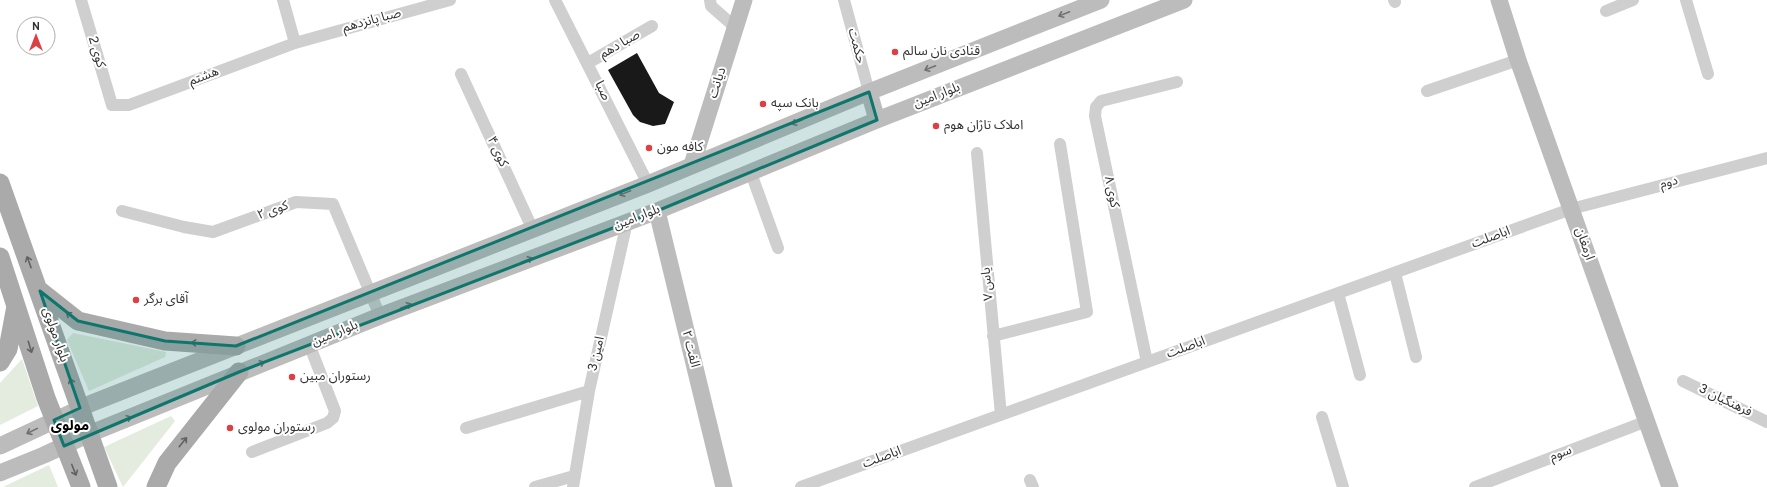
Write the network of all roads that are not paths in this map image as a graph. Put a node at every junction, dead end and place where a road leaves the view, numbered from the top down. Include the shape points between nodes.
1 (81, 0) edge
2 (283, 0) edge
3 (450, 0) edge
4 (555, 0) edge
5 (710, 0) edge
6 (744, 0) edge
7 (844, 0) edge
8 (1100, 0) edge
9 (1184, 0) edge
10 (1499, 0) edge
11 (1633, 0) edge
12 (1686, 0) edge
13 (1606, 11) dead end
14 (652, 26) dead end
15 (736, 28) junction
16 (295, 43) junction
17 (1518, 60) junction
18 (588, 63) junction
19 (461, 74) dead end
20 (1708, 74) dead end
21 (1177, 82) dead end
22 (1427, 91) dead end
23 (869, 92) junction
24 (112, 105) joint
25 (877, 120) junction
26 (1060, 144) dead end
27 (977, 152) dead end
28 (1767, 158) edge
29 (692, 165) junction
30 (751, 173) junction
31 (0, 183) edge
32 (648, 184) junction
33 (1571, 209) junction
34 (122, 211) dead end
35 (657, 211) junction
36 (627, 222) junction
37 (533, 230) junction
38 (778, 248) dead end
39 (0, 257) edge
40 (1395, 273) junction
41 (40, 291) junction
42 (371, 293) junction
43 (1338, 293) junction
44 (16, 303) junction
45 (380, 316) junction
46 (993, 336) junction
47 (309, 344) junction
48 (236, 346) junction
49 (1416, 357) dead end
50 (0, 362) edge
51 (1147, 362) junction
52 (240, 372) junction
53 (1360, 375) dead end
54 (1683, 380) dead end
55 (589, 391) junction
56 (80, 408) junction
57 (1001, 415) junction
58 (1322, 417) dead end
59 (54, 420) junction
60 (1647, 421) junction
61 (1767, 422) edge
62 (466, 428) dead end
63 (90, 434) junction
64 (0, 446) edge
65 (64, 446) junction
66 (252, 452) dead end
67 (167, 462) junction
68 (0, 473) edge
69 (573, 481) edge
70 (81, 487) edge
71 (108, 487) edge
72 (156, 487) edge
73 (163, 487) edge
74 (535, 487) edge
75 (724, 487) edge
76 (801, 487) edge
77 (1343, 487) edge
78 (1475, 487) edge
79 (1670, 487) edge

1 - 24 street, کوی 2
2 - 16 street
3 - 16 street, صبا پانزدهم
4 - 18 street, صبا
5 - 15 street via 712,6
6 - 15 main road, دیانت
7 - 23 street, حکمت
8 -> 23 main road, بلوار امین
9 - 25 main road, بلوار امین
10 - 17 main road, ارمغان
11 - 13 street
12 - 20 street
14 - 18 street, صبا دهم
15 - 29 main road, دیانت
16 - 24 street, هشتم via 129,105
17 - 22 street
17 - 33 main road, ارمغان
18 - 32 street, صبا
19 - 37 street, کوی ۴
21 - 51 street, کوی ۸ via 1101,101 1096,106 1095,116
23 - 25 main road
23 -> 29 main road, بلوار امین
25 - 30 main road, بلوار امین
26 - 46 street via 1087,312
27 - 46 street, یاس ۷
28 - 33 street, دوم
29 - 32 main road, بلوار امین
30 - 35 main road, بلوار امین
30 - 38 street
41 -> 31 main road, بلوار مولوی
32 -> 37 main road, بلوار امین
33 - 40 street, اباصلت
33 - 60 main road, ارمغان
34 - 42 street, کوی ۲ via 184,228 213,232 296,202 333,204
35 - 36 main road, بلوار امین
35 - 75 main road, الفت ۲
45 -> 36 main road, بلوار امین
36 - 55 street, امین 3
37 - 42 main road, بلوار امین
39 - 44 main road, بلوار مولوی
40 - 43 street, اباصلت
40 - 49 street
48 -> 41 main road via 166,341 78,321
56 -> 41 main road, بلوار مولوی
42 - 45 street
42 - 48 main road, بلوار امین
43 - 51 street, اباصلت
43 - 53 street
44 - 50 main road via 8,349
44 -> 59 main road, بلوار مولوی
45 - 47 main road, بلوار امین
46 - 57 street, یاس ۷
52 -> 47 main road, بلوار امین
47 - 66 street via 335,411 333,418 327,423
48 - 56 main road, بلوار امین
51 - 57 street, اباصلت
63 -> 52 main road, بلوار امین
67 -> 52 main road
54 - 61 street, فرهنگیان 3
55 - 62 street
55 - 69 street, امین 3
56 - 59 main road, بلوار امین
56 - 63 main road, بلوار مولوی
57 - 76 street, اباصلت
58 - 77 street
59 -> 64 main road, بلوار امین
59 - 65 main road, بلوار مولوی
60 - 78 street, سوم
60 - 79 main road, ارمغان
63 - 65 main road, بلوار امین
63 - 71 main road, بلوار مولوی
65 - 68 main road, بلوار امین
65 -> 70 main road, بلوار مولوی
67 - 72 main road
67 - 73 street
69 - 74 street

